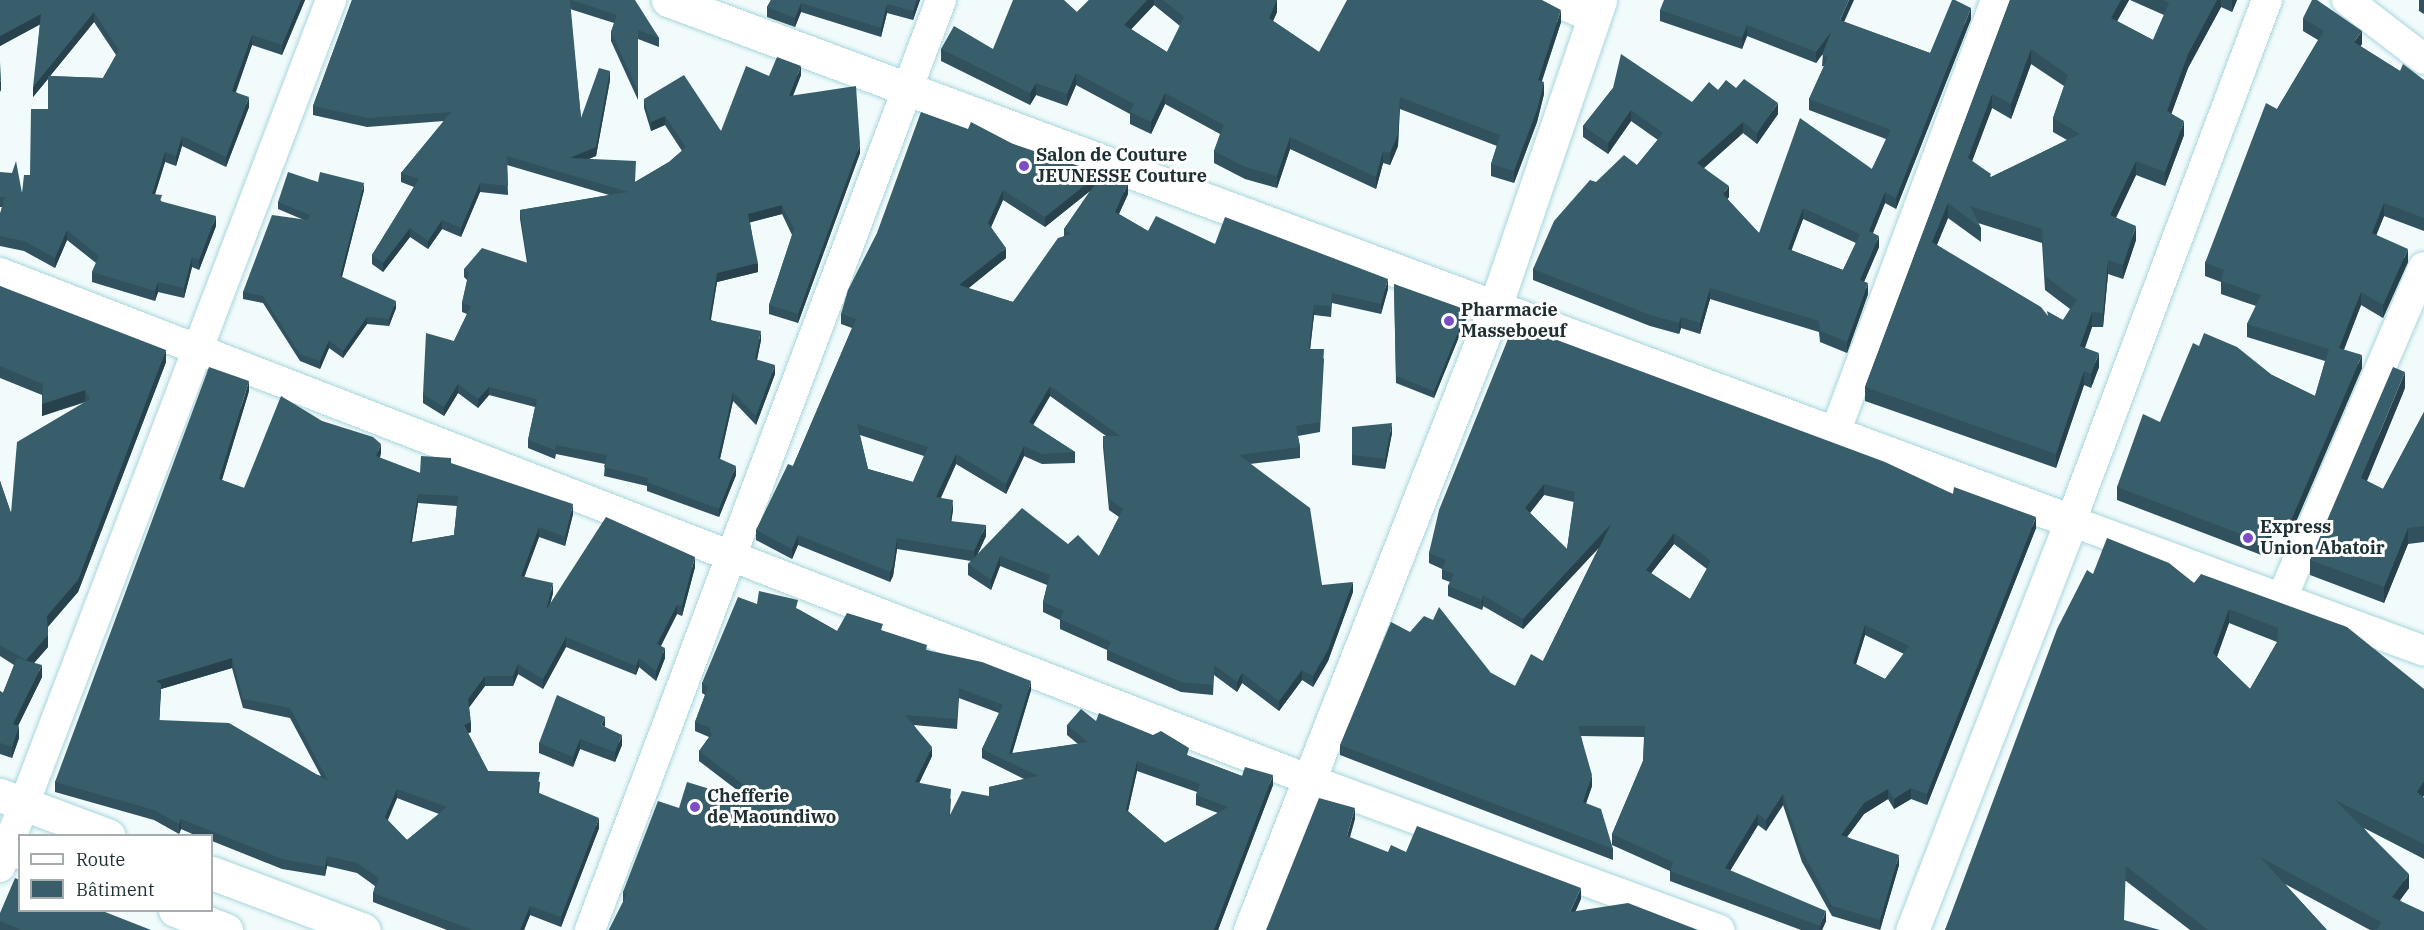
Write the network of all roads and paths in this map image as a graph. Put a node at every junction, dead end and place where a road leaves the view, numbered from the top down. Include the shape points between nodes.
1 (331, 0) edge
2 (668, 0) edge
3 (941, 0) edge
4 (1553, 0) edge
5 (1996, 0) edge
6 (2268, 0) edge
7 (2347, 0) edge
8 (1597, 9) edge
9 (2424, 59) edge
10 (907, 89) junction
11 (2424, 267) edge
12 (0, 273) edge
13 (1495, 307) junction
14 (202, 349) junction
15 (1835, 433) junction
16 (2071, 521) junction
17 (734, 557) junction
18 (2281, 600) junction
19 (2424, 651) edge
20 (1310, 780) junction
21 (12, 799) edge
22 (104, 834) edge
23 (7, 853) edge
24 (213, 873) edge
25 (180, 912) edge
26 (226, 930) edge
27 (364, 930) edge
28 (590, 930) edge
29 (1250, 930) edge
30 (1719, 930) edge
31 (1912, 930) edge

1 - 14 street
2 - 10 main road
3 - 10 street
4 - 8 street
5 - 15 street
6 - 16 street
7 - 9 street
8 - 13 main road
10 - 13 main road
10 - 17 street
11 - 18 street
12 - 14 street
13 - 15 main road
13 - 20 main road
14 - 17 street
14 - 21 street
15 - 16 main road
16 - 18 street
16 - 31 main road
17 - 20 street
17 - 28 street
18 - 19 street
20 - 29 main road
20 - 30 street
21 - 22 main road
21 - 23 street
24 - 27 main road
25 - 26 main road

